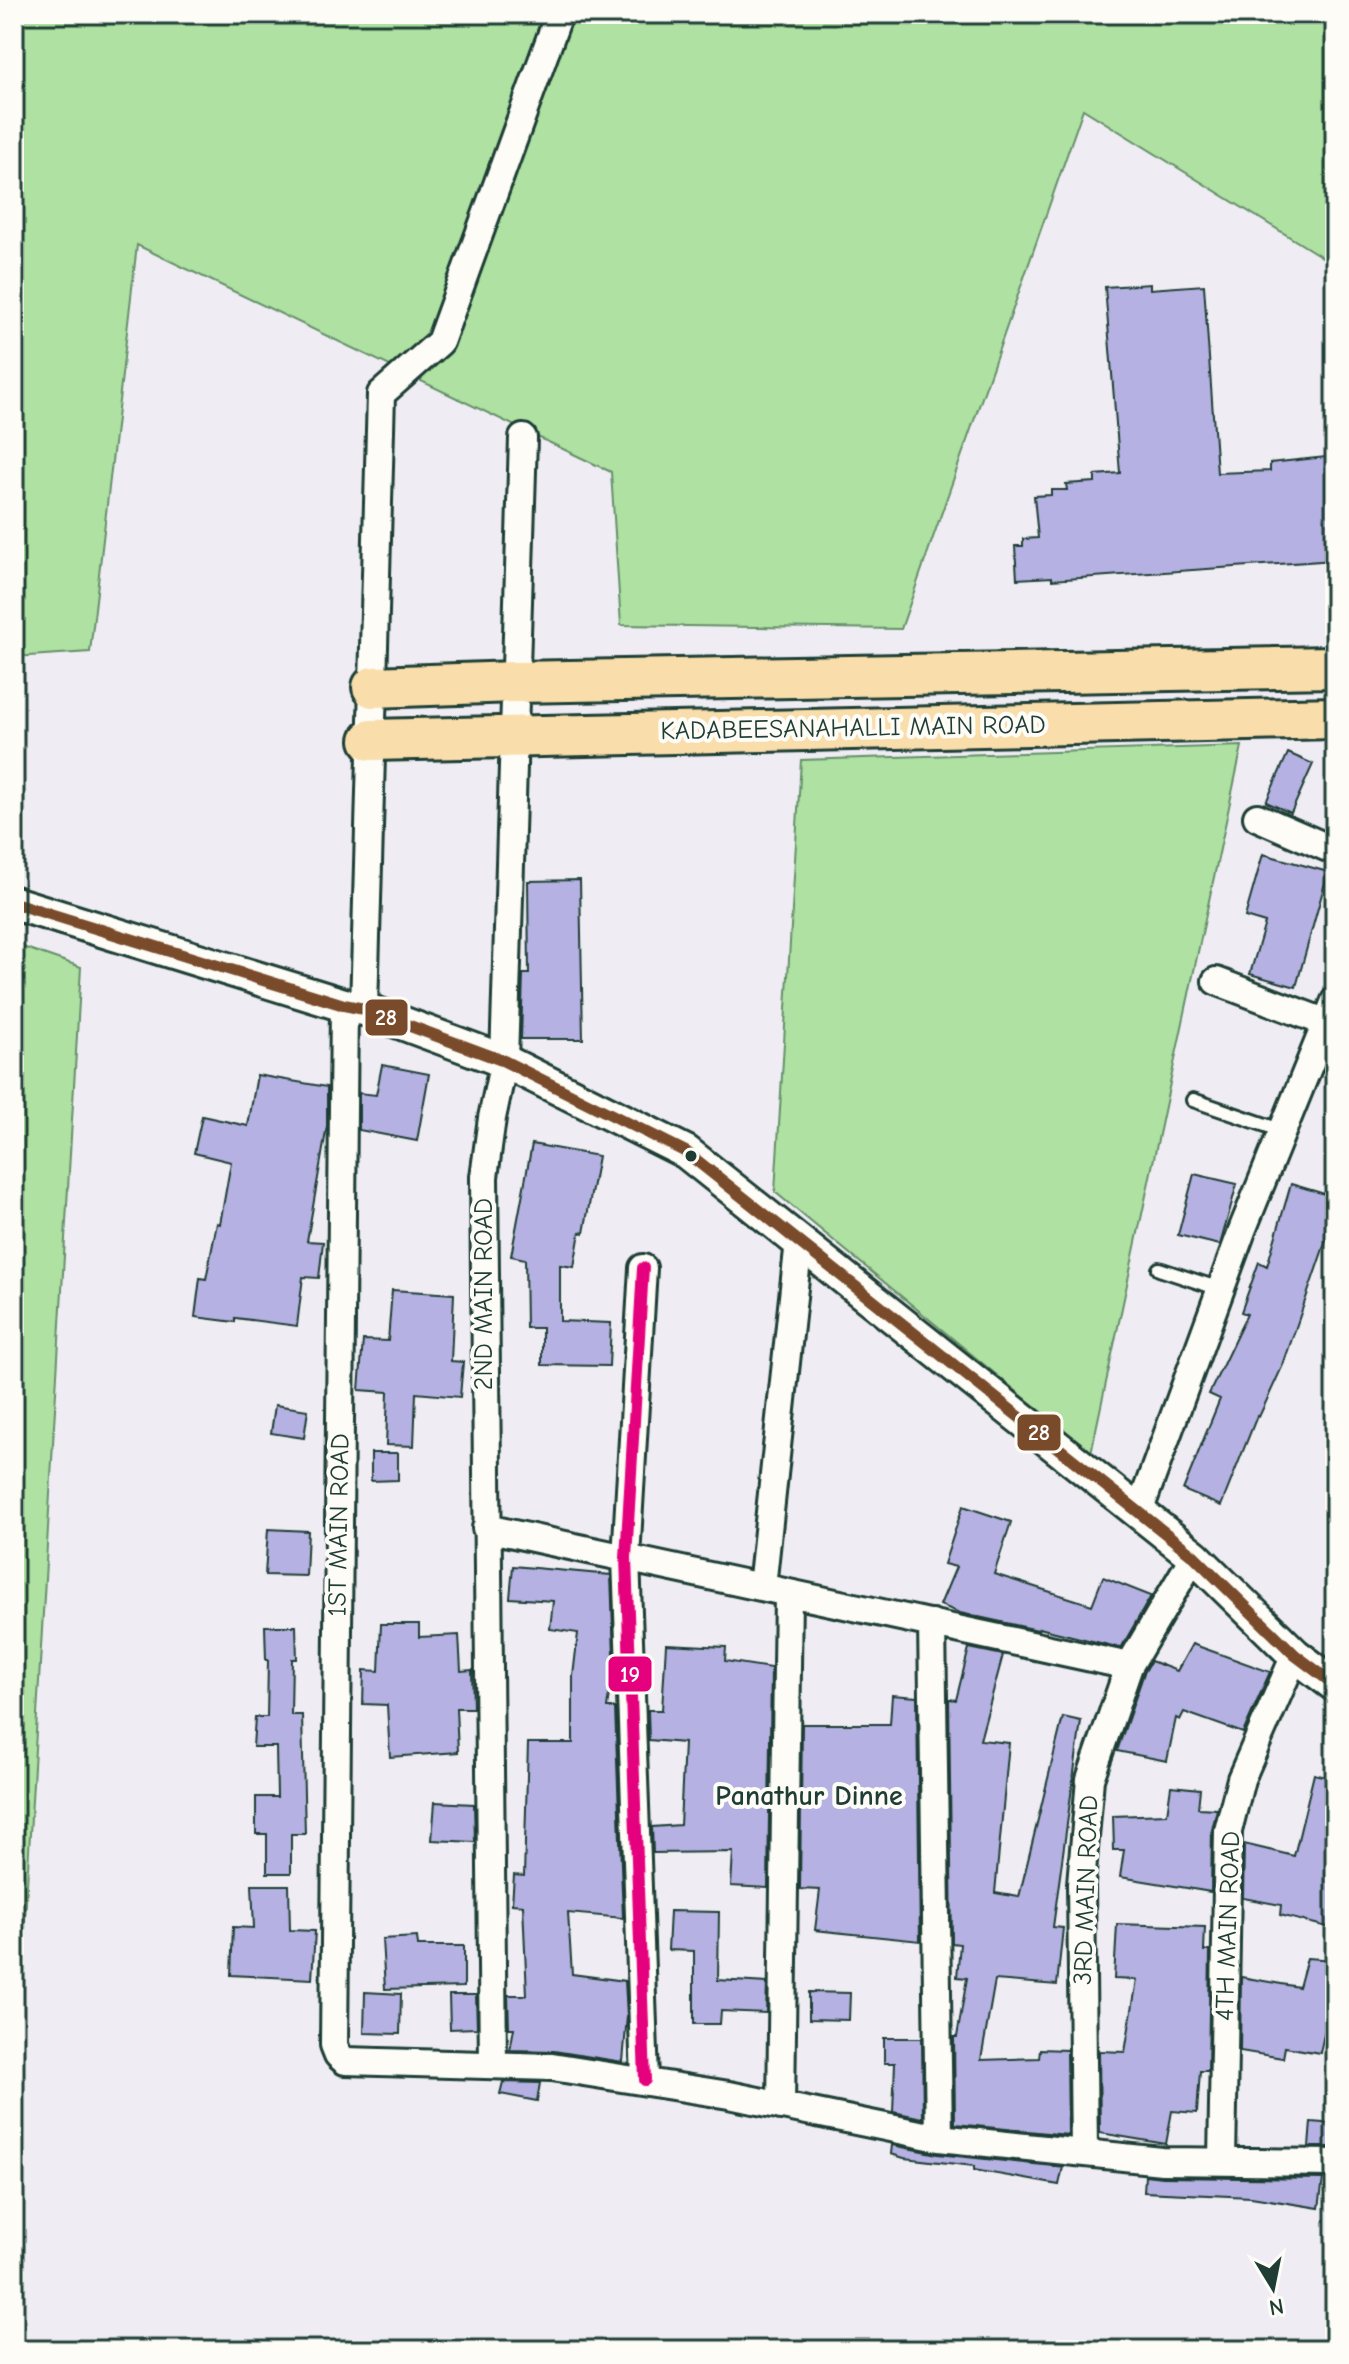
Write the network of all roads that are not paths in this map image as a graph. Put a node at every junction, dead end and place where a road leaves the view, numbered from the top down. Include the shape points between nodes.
1 (559, 14) edge
2 (523, 438) dead end
3 (1335, 667) edge
4 (515, 682) junction
5 (373, 687) junction
6 (1335, 718) edge
7 (514, 735) junction
8 (371, 740) junction
9 (1257, 817) dead end
10 (1335, 851) edge
11 (14, 903) edge
12 (1216, 981) dead end
13 (354, 1007) junction
14 (1331, 1012) edge
15 (504, 1061) junction
16 (1193, 1100) dead end
17 (1283, 1131) junction
18 (799, 1241) junction
19 (643, 1268) dead end
20 (1159, 1269) dead end
21 (1220, 1289) junction
22 (1139, 1512) junction
23 (486, 1528) junction
24 (1194, 1556) junction
25 (626, 1558) junction
26 (762, 1587) junction
27 (788, 1594) junction
28 (932, 1623) junction
29 (1295, 1655) junction
30 (1129, 1666) junction
31 (1335, 1685) edge
32 (493, 2063) junction
33 (645, 2080) junction
34 (781, 2106) junction
35 (939, 2138) junction
36 (1084, 2152) junction
37 (1222, 2160) junction
38 (1335, 2163) edge

1 - 5 street, 1ST MAIN ROAD via 440,342 381,394
2 - 4 street, 2ND MAIN ROAD
3 - 4 main road, KADABEESANAHALLI MAIN ROAD
4 - 5 main road, KADABEESANAHALLI MAIN ROAD
4 - 7 street, 2ND MAIN ROAD
5 - 8 street, 1ST MAIN ROAD
6 - 7 main road, KADABEESANAHALLI MAIN ROAD
7 - 8 main road, KADABEESANAHALLI MAIN ROAD
7 - 15 street, 2ND MAIN ROAD
8 - 13 street, 1ST MAIN ROAD
9 - 10 street
11 - 13 street
12 - 14 street
13 - 15 street
13 - 32 street, 1ST MAIN ROAD via 334,2045 345,2061
14 - 17 street
15 - 18 street via 686,1152
15 - 23 street, 2ND MAIN ROAD via 484,1177
16 - 17 lane
17 - 21 street
18 - 22 street
18 - 26 street
19 - 25 street
20 - 21 lane
21 - 22 street
22 - 24 street
23 - 25 street
23 - 32 street, 2ND MAIN ROAD
24 - 29 street
24 - 30 street, 3RD MAIN ROAD
25 - 26 street
25 - 33 street
26 - 27 street
27 - 28 street
27 - 34 street
28 - 30 street
28 - 35 street
29 - 31 street
29 - 37 street, 4TH MAIN ROAD via 1241,1779 1228,1831
30 - 36 street, 3RD MAIN ROAD via 1090,1779 1081,1884
32 - 33 street
33 - 34 street
34 - 35 street
35 - 36 street
36 - 37 street via 1162,2161
37 - 38 street

